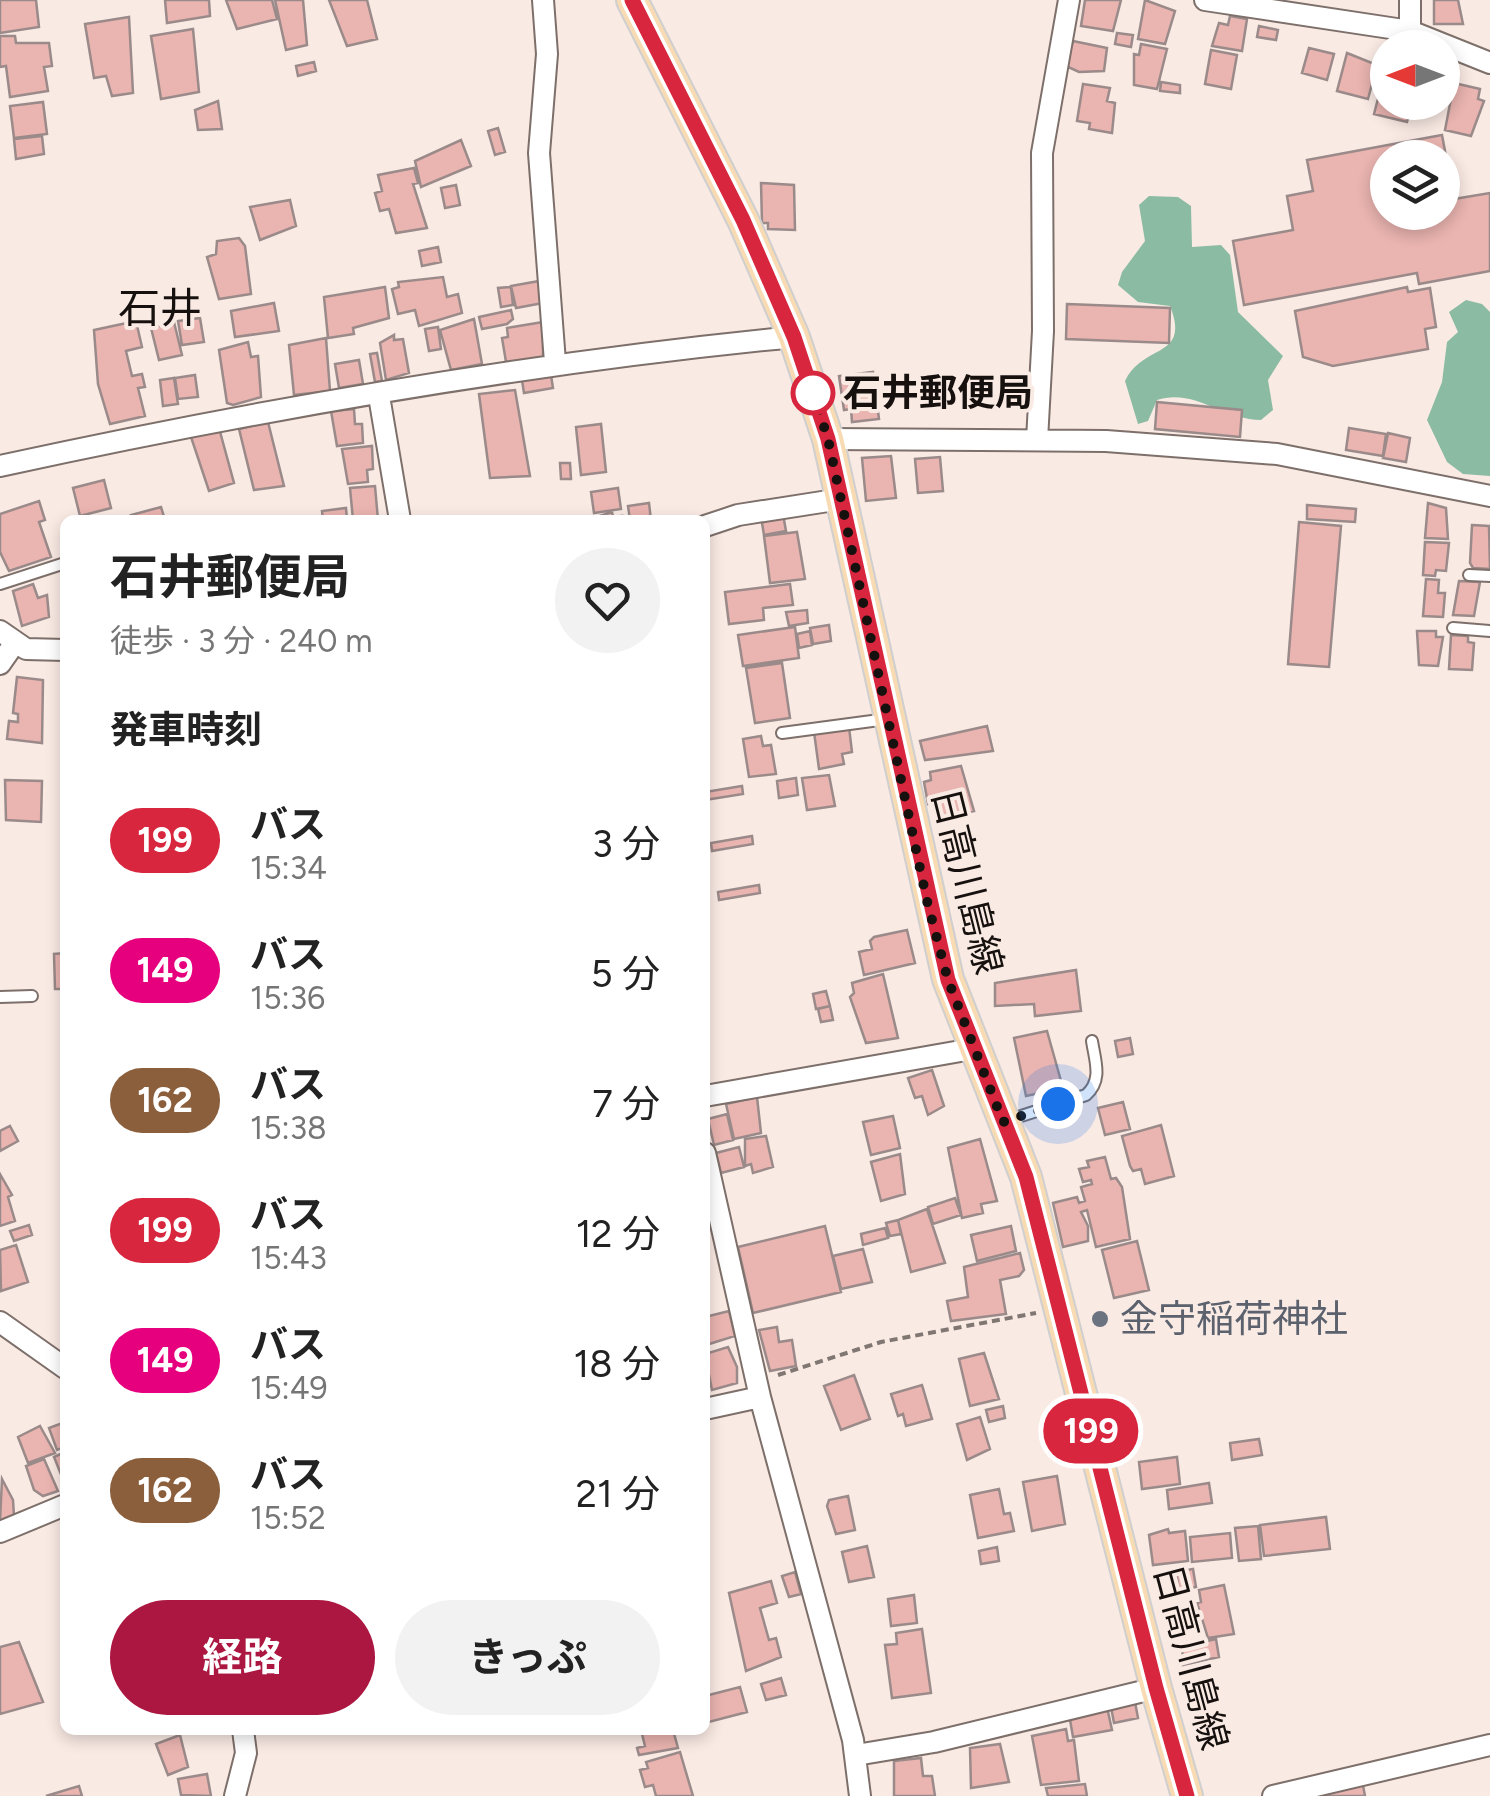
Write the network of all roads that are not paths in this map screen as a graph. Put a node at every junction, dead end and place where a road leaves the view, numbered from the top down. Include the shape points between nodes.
1 (543, 0) edge
2 (632, 0) edge
3 (1070, 0) edge
4 (1206, 0) edge
5 (1410, 0) edge
6 (1403, 30) edge
7 (1410, 30) edge
8 (1460, 51) edge
9 (1490, 63) edge
10 (794, 337) junction
11 (555, 362) junction
12 (379, 396) junction
13 (828, 439) junction
14 (1038, 440) junction
15 (0, 466) edge
16 (1490, 496) edge
17 (840, 499) junction
18 (399, 515) edge
19 (710, 524) edge
20 (60, 565) edge
21 (1469, 575) dead end
22 (1490, 576) edge
23 (0, 584) edge
24 (1453, 628) dead end
25 (1490, 630) edge
26 (7, 638) edge
27 (60, 650) edge
28 (0, 664) edge
29 (888, 719) junction
30 (782, 733) dead end
31 (32, 996) dead end
32 (0, 997) edge
33 (1092, 1041) dead end
34 (972, 1049) junction
35 (710, 1095) edge
36 (1003, 1122) junction
37 (710, 1175) edge
38 (0, 1322) edge
39 (60, 1364) edge
40 (758, 1389) junction
41 (710, 1407) edge
42 (60, 1507) edge
43 (0, 1532) edge
44 (1156, 1688) junction
45 (244, 1735) edge
46 (1490, 1746) edge
47 (856, 1755) junction
48 (235, 1796) edge
49 (860, 1796) edge
50 (1187, 1796) edge
51 (1273, 1796) edge

1 - 11 street via 539,153
2 - 10 main road, 日高川島線
3 - 14 street via 1042,152
4 - 6 street
5 - 7 street
8 - 9 street
10 - 11 street
10 - 13 main road, 日高川島線
11 - 12 street
12 - 15 street via 220,418
12 - 18 street
13 - 14 street
13 - 17 main road, 日高川島線
14 - 16 street via 1277,454
17 - 19 street
17 - 29 main road, 日高川島線
20 - 23 lane
21 - 22 lane
24 - 25 lane
26 - 27 street via 26,649
26 - 28 street
29 - 30 lane
29 - 34 main road, 日高川島線 via 927,901
31 - 32 lane
33 - 36 lane via 1094,1088
34 - 35 street
34 - 36 main road, 日高川島線
36 - 44 main road, 日高川島線 via 1026,1177
37 - 40 street
38 - 39 street
40 - 41 street
40 - 47 street
42 - 43 street
44 - 47 street
44 - 50 main road, 日高川島線
45 - 48 street
46 - 51 street
47 - 49 street

